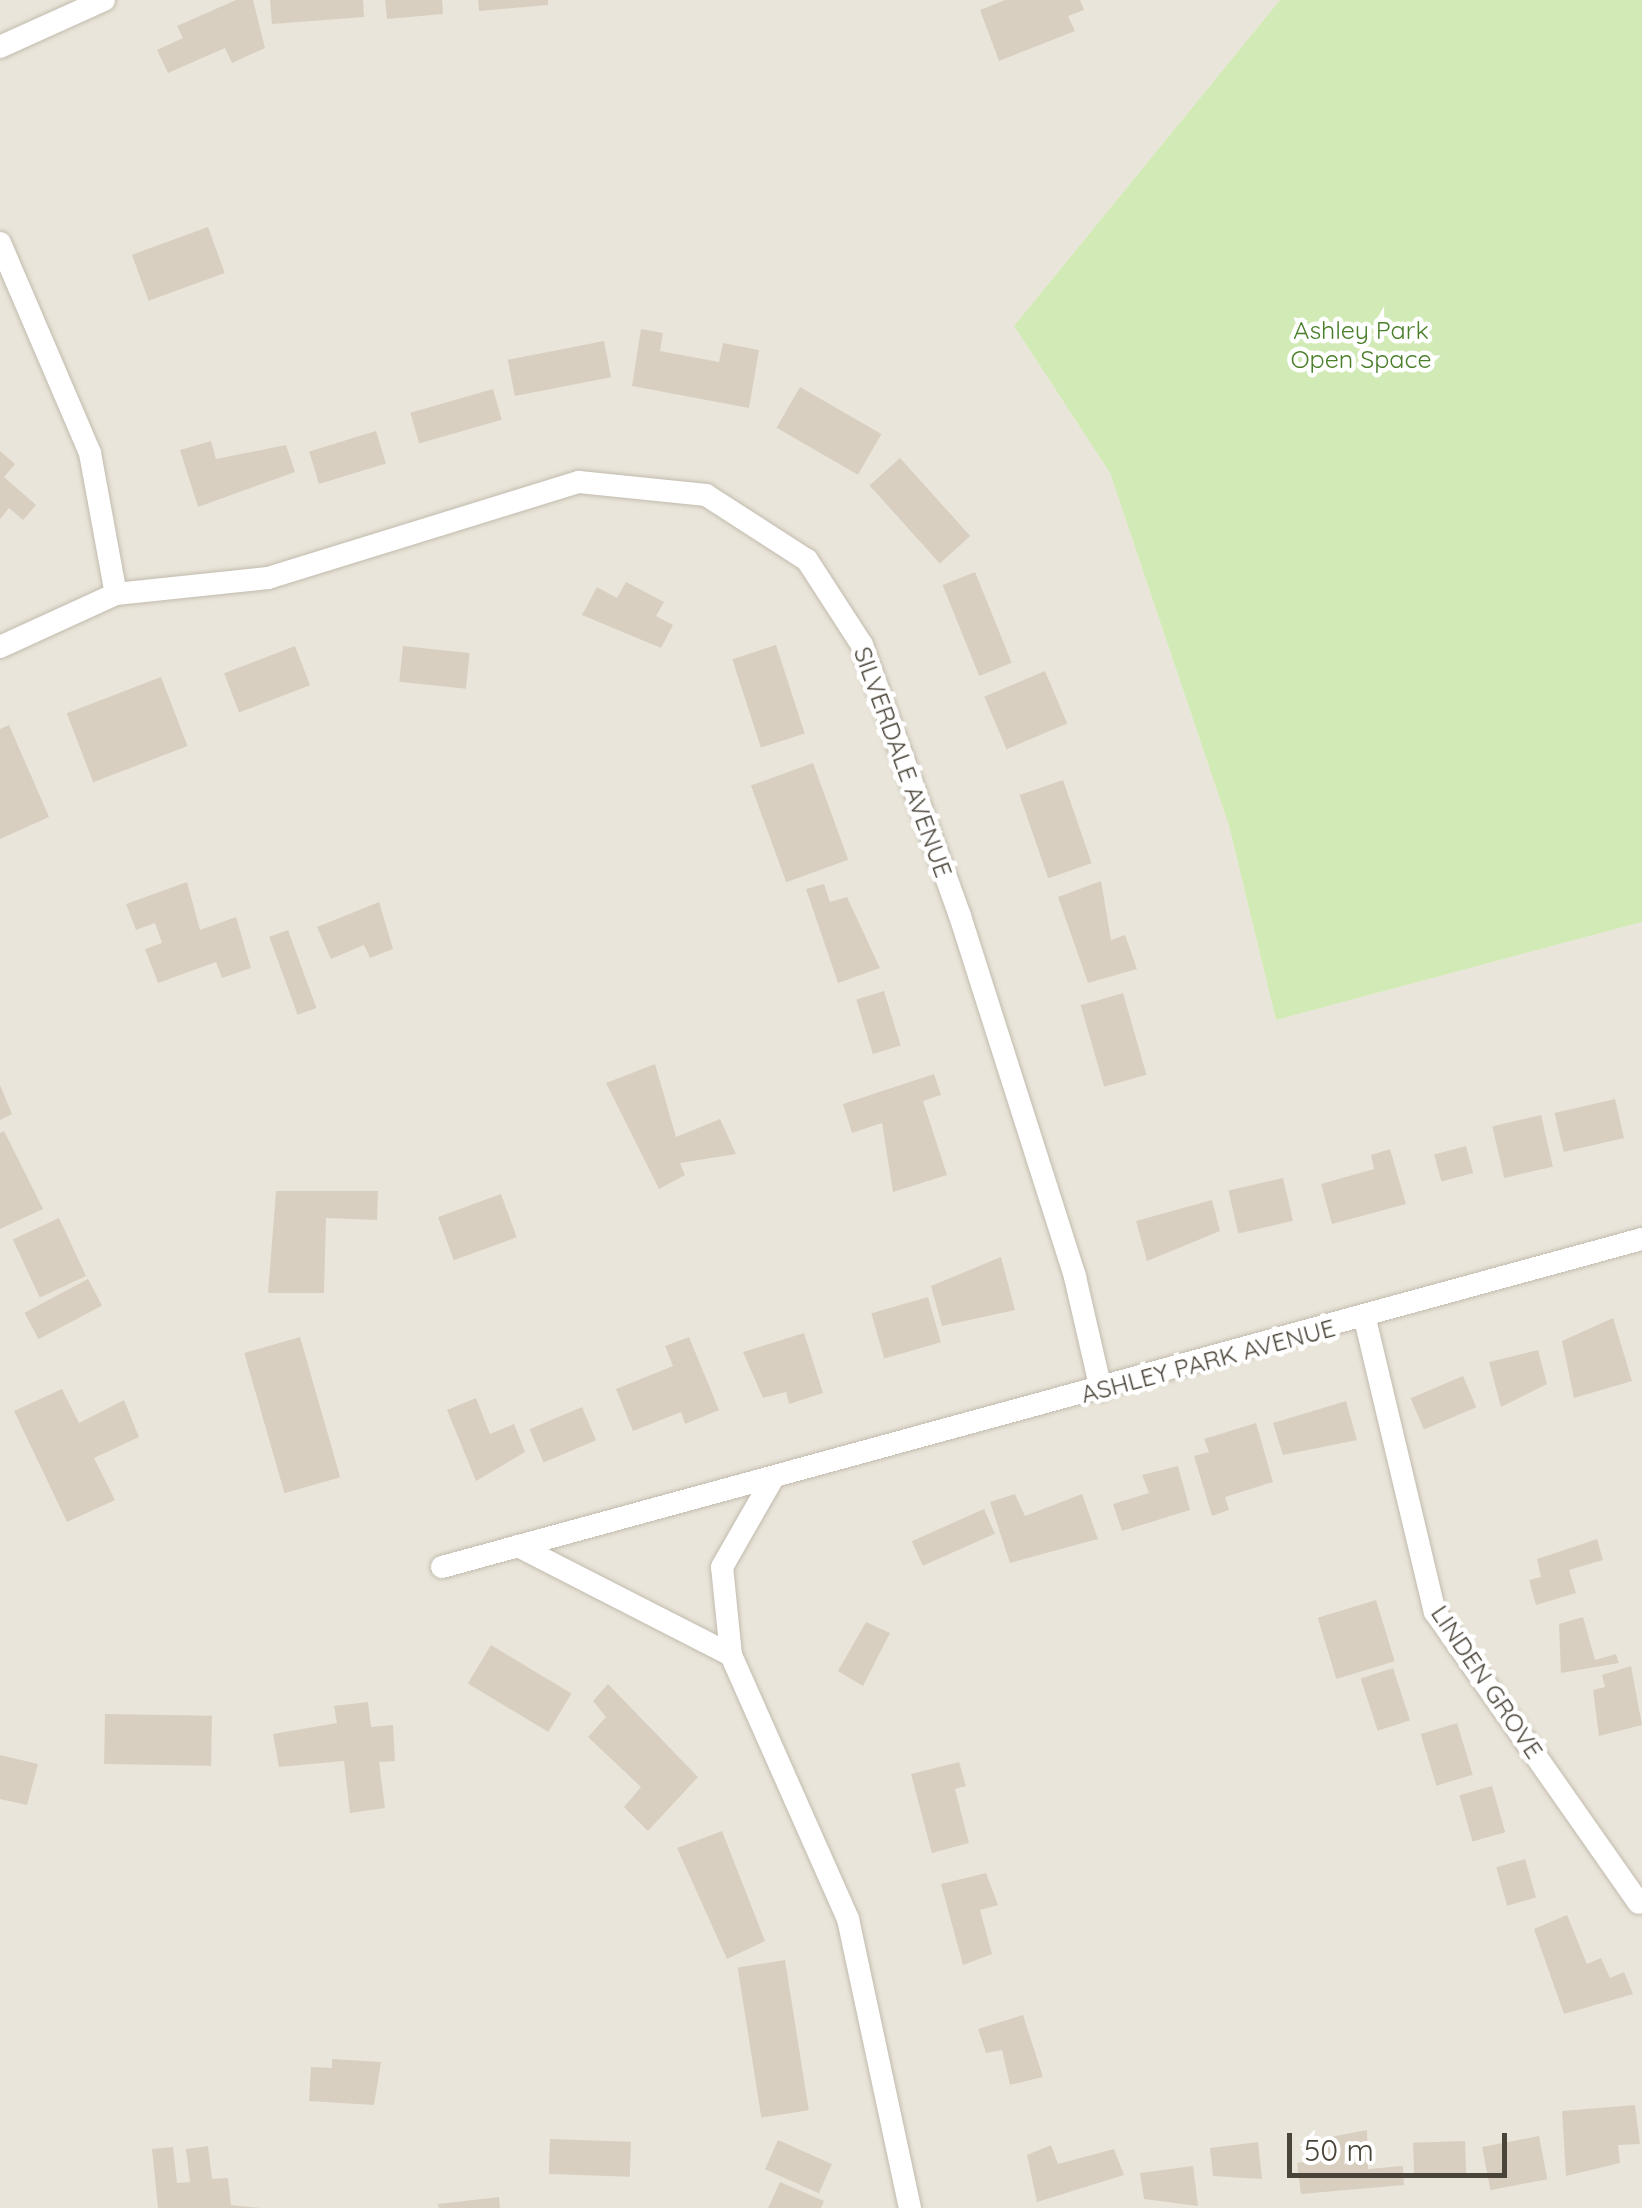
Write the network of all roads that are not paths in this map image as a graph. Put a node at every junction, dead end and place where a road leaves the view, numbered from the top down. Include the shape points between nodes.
1 (104, 0) edge
2 (0, 47) edge
3 (0, 243) edge
4 (116, 594) junction
5 (0, 647) edge
6 (1642, 1239) edge
7 (1365, 1320) junction
8 (1101, 1390) junction
9 (772, 1478) junction
10 (518, 1546) junction
11 (442, 1566) dead end
12 (731, 1655) junction
13 (1638, 1903) dead end
14 (910, 2208) edge

1 - 2 street
3 - 4 street via 90,453
4 - 5 street, SILVERDALE AVENUE
4 - 8 street, SILVERDALE AVENUE via 268,578 579,482 706,495 807,560 862,646 960,916 1075,1276
6 - 7 street, ASHLEY PARK AVENUE
7 - 8 street, ASHLEY PARK AVENUE
7 - 13 street, LINDEN GROVE via 1434,1612
8 - 9 street, ASHLEY PARK AVENUE
9 - 10 street, ASHLEY PARK AVENUE
9 - 12 street via 722,1567
10 - 11 street, ASHLEY PARK AVENUE
10 - 12 street
12 - 14 street via 848,1919

